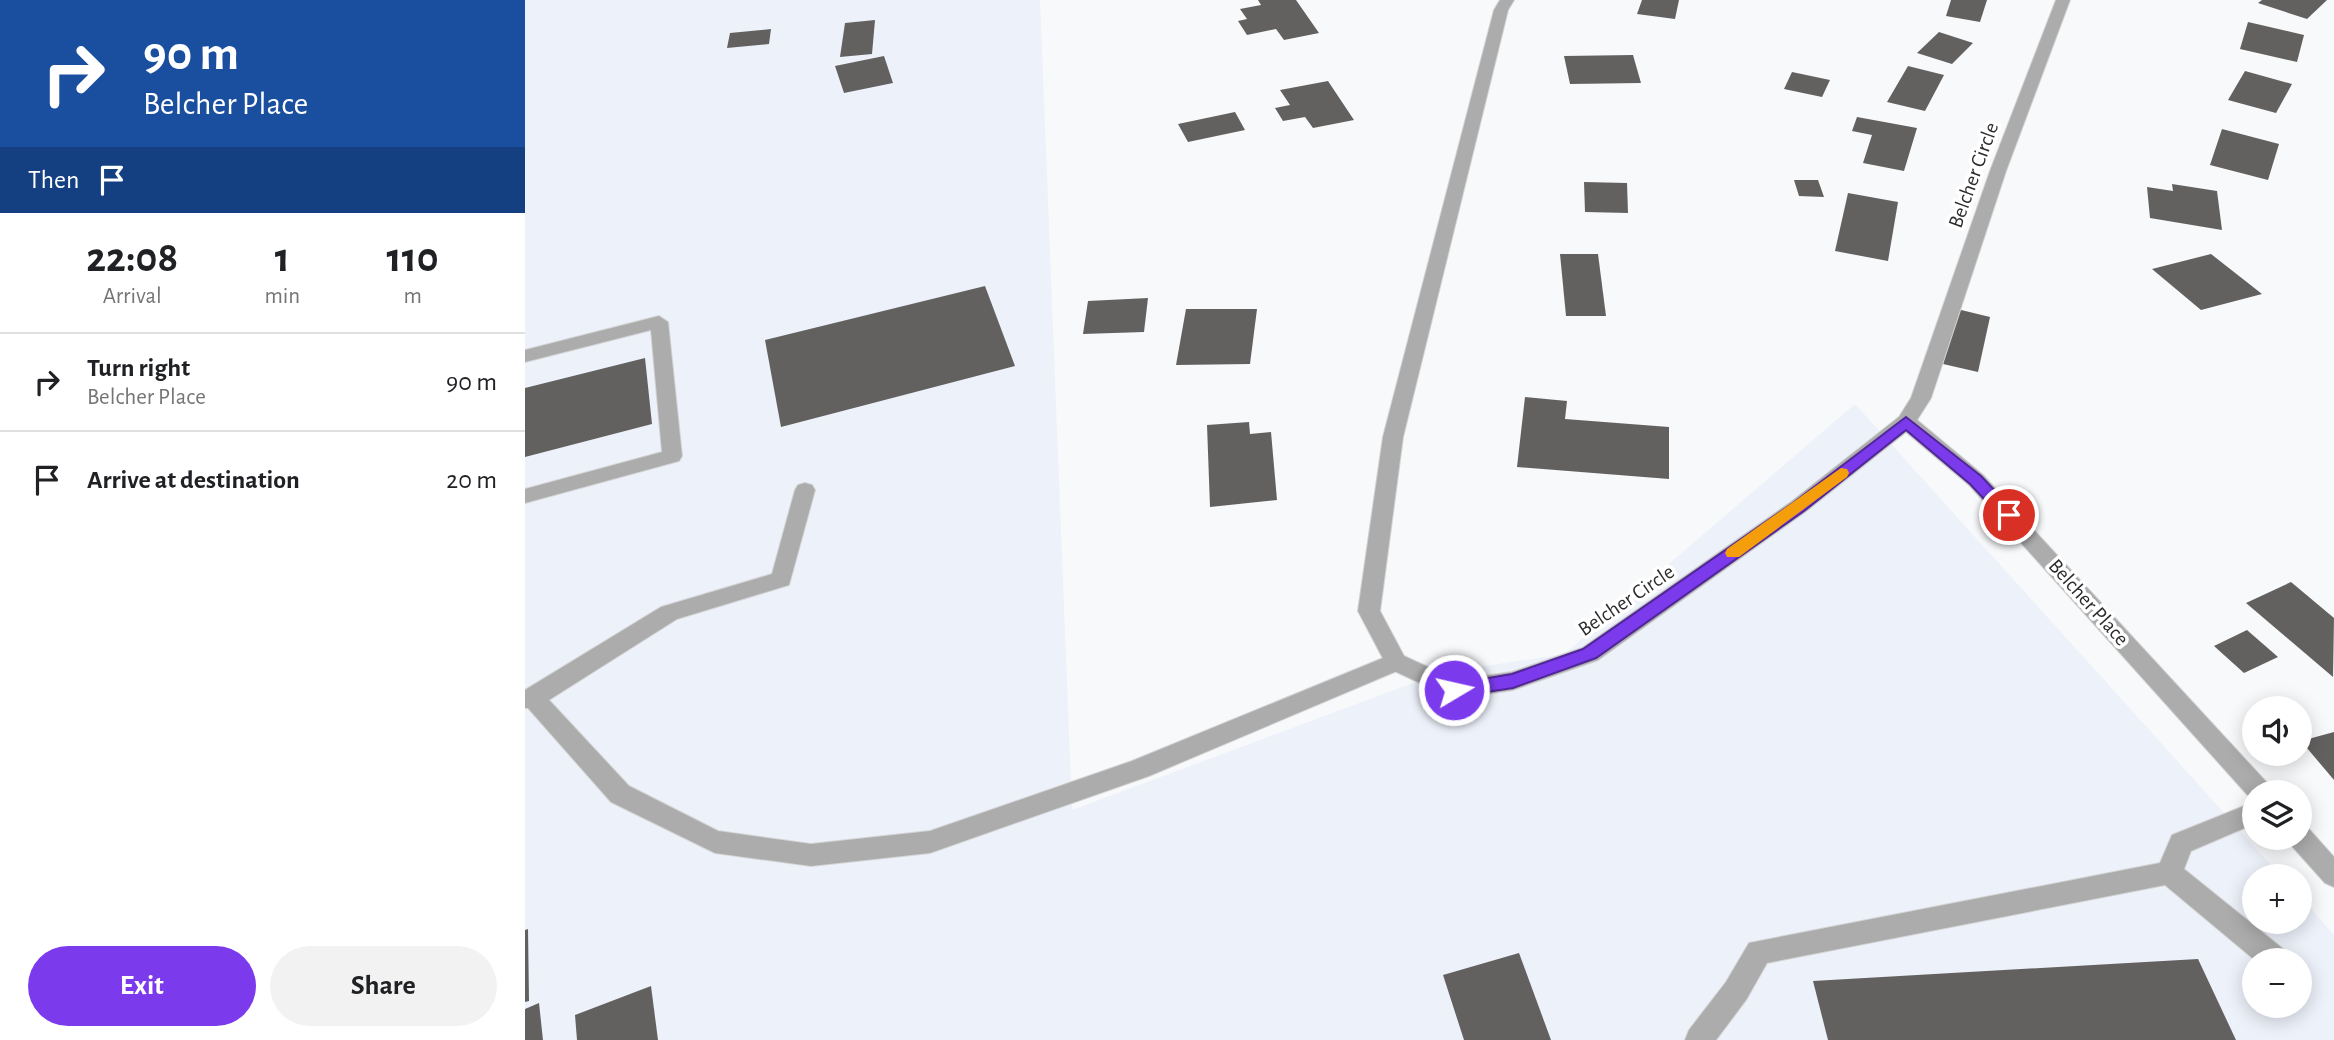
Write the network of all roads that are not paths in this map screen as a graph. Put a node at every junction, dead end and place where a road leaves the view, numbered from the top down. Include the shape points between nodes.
1 (1507, 0) edge
2 (2063, 0) edge
3 (525, 356) edge
4 (1906, 422) junction
5 (805, 490) dead end
6 (525, 496) edge
7 (1396, 662) junction
8 (529, 699) edge
9 (2248, 780) edge
10 (2242, 819) edge
11 (2312, 850) edge
12 (2169, 873) junction
13 (2334, 875) edge
14 (2261, 948) edge
15 (1699, 1040) edge

1 - 7 street via 1463,153 1393,437 1369,611
2 - 4 street, Belcher Circle via 1998,171 1921,398
3 - 6 street via 659,322 672,456
4 - 7 street, Belcher Circle via 1798,507 1590,654 1513,681 1454,690
4 - 9 street, Belcher Place via 1976,480
5 - 8 street via 781,579 669,614
7 - 8 street via 1140,769 930,842 811,855 715,842 619,794
10 - 12 street via 2181,844
11 - 13 street
12 - 14 street
12 - 15 street via 1759,952

